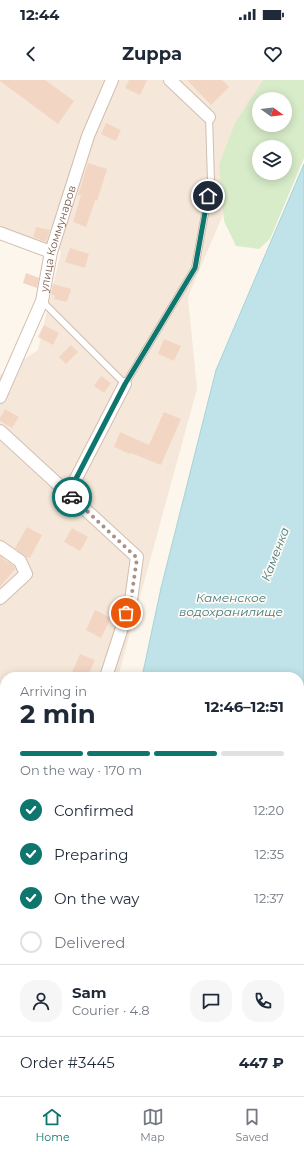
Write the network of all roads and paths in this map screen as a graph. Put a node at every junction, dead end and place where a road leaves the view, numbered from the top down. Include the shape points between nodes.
1 (112, 80) edge
2 (170, 80) edge
3 (209, 117) joint
4 (0, 233) edge
5 (51, 252) junction
6 (42, 301) junction
7 (125, 384) junction
8 (0, 397) edge
9 (0, 431) edge
10 (68, 494) junction
11 (0, 547) edge
12 (0, 598) edge
13 (108, 672) edge

1 - 5 street, улица Коммунаров via 88,136
2 - 3 street
3 - 7 lane via 211,181 195,268
4 - 5 street
5 - 6 street, улица Коммунаров
6 - 7 lane
6 - 8 street, улица Коммунаров
7 - 10 street
9 - 10 street
10 - 13 street via 137,558 131,600
11 - 12 street via 20,561 26,574

